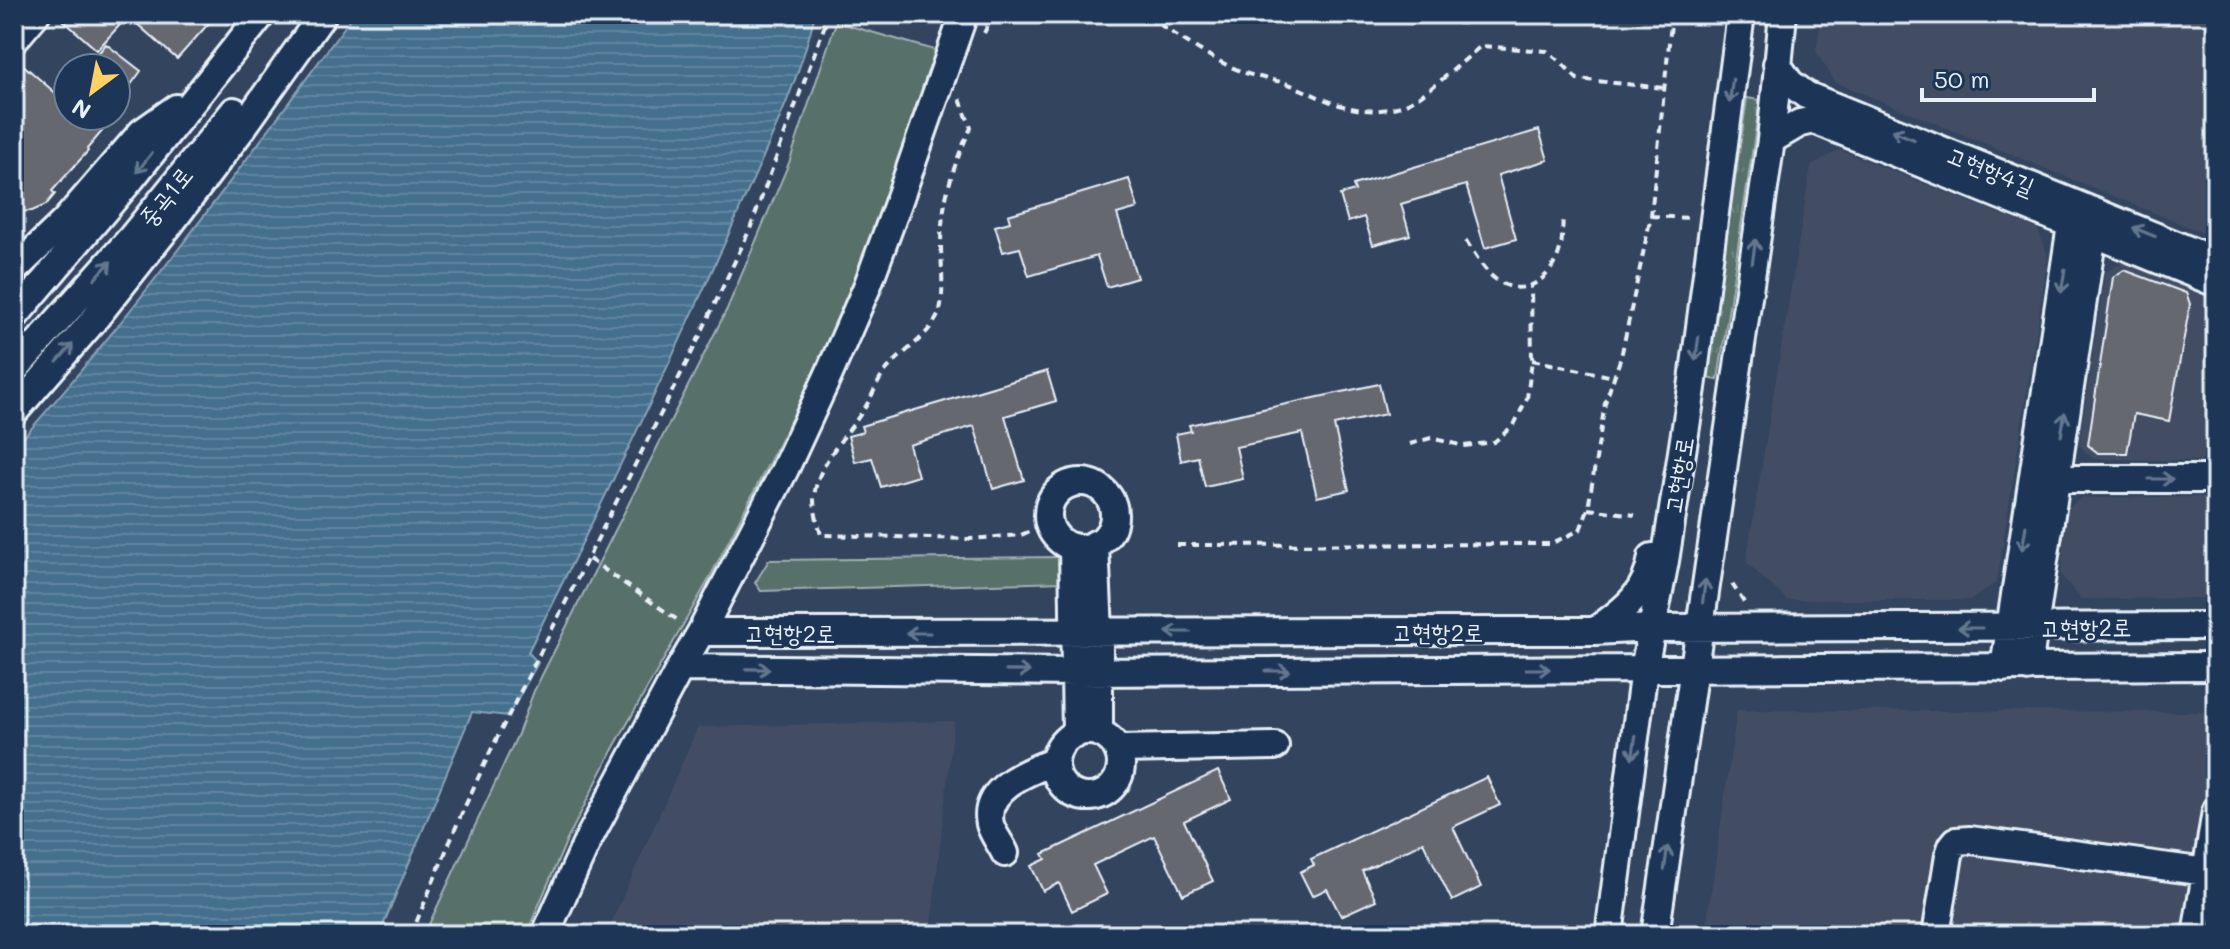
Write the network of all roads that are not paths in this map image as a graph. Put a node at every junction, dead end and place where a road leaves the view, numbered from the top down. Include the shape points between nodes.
1 (36, 14) edge
2 (262, 14) edge
3 (308, 14) edge
4 (323, 14) edge
5 (964, 14) edge
6 (1741, 14) edge
7 (1783, 14) edge
8 (14, 40) edge
9 (1777, 64) junction
10 (204, 87) junction
11 (1771, 140) junction
12 (2083, 219) junction
13 (2216, 261) edge
14 (14, 269) edge
15 (2216, 283) edge
16 (39, 288) junction
17 (66, 311) junction
18 (14, 317) edge
19 (14, 370) edge
20 (1692, 388) junction
21 (14, 412) edge
22 (2055, 479) junction
23 (2216, 479) edge
24 (1084, 546) junction
25 (2216, 626) edge
26 (692, 628) junction
27 (1651, 628) junction
28 (1699, 628) junction
29 (2022, 628) junction
30 (1595, 631) junction
31 (1086, 632) junction
32 (2216, 666) edge
33 (680, 668) junction
34 (1693, 668) junction
35 (2016, 668) junction
36 (1644, 669) junction
37 (1087, 672) junction
38 (1097, 739) junction
39 (1275, 746) dead end
40 (1055, 761) junction
41 (2216, 811) edge
42 (1005, 853) dead end
43 (2206, 872) junction
44 (545, 935) edge
45 (1609, 935) edge
46 (1655, 935) edge
47 (1936, 935) edge
48 (2196, 935) edge

1 - 8 street
2 - 10 street, 중곡1로
17 -> 3 street, 중곡1로 via 152,213
21 -> 4 street via 170,224
5 - 26 street via 848,331 785,469
6 -> 20 street, 고현항로
7 - 9 street, 고현항로
9 - 11 street, 고현항로
12 -> 9 street, 고현항4길 via 1806,95
10 - 14 street via 142,132 65,221
10 -> 16 street, 중곡1로
11 - 12 street, 고현항4길 via 1814,120
28 -> 11 street, 고현항로
13 -> 12 street, 고현항4길
12 - 15 street, 고현항4길
22 -> 12 street
12 -> 29 street
14 - 16 street
16 - 17 street
16 - 18 street, 중곡1로
17 - 19 street, 중곡1로
20 - 27 street, 고현항로
20 - 30 street via 1672,421 1649,575 1621,612
22 -> 23 street
22 - 29 street
24 - 24 street via 1060,541 1049,523 1056,493 1074,483 1104,491 1114,511 1109,533
24 - 31 street
25 - 29 street, 고현항2로
31 -> 26 street, 고현항2로
26 - 33 street
27 - 28 street, 고현항2로
27 - 30 street, 고현항2로
27 - 36 street, 고현항로
29 -> 28 street, 고현항2로
28 - 34 street, 고현항로
29 - 35 street
30 -> 31 street, 고현항2로
31 - 37 street
32 - 35 street, 고현항2로
33 -> 37 street, 고현항2로
33 - 44 street via 588,840
34 - 35 street, 고현항2로
34 - 36 street, 고현항2로
46 -> 34 street, 고현항로
37 -> 36 street, 고현항2로
36 -> 45 street, 고현항로
37 - 38 street
38 - 39 street
38 - 40 street via 1063,742
38 - 40 street via 1121,760 1116,782 1108,790 1087,797 1067,790
40 - 42 street via 1010,783 992,801 990,823
41 - 43 street
43 - 47 street via 1956,841
43 - 48 street

